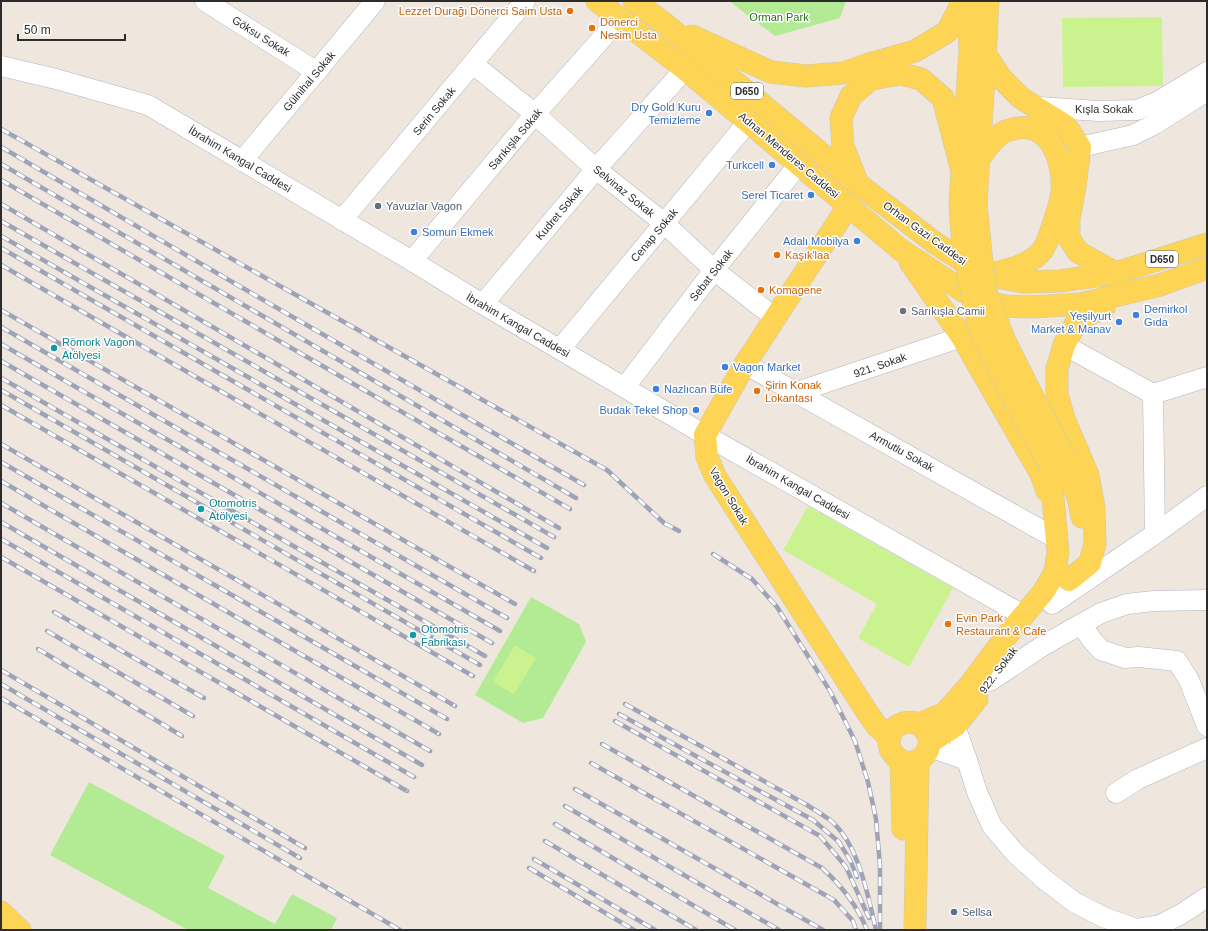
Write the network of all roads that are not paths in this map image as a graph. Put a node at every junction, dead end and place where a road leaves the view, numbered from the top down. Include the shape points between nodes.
1 (205, 1) edge
2 (375, 1) edge
3 (525, 1) edge
4 (597, 1) edge
5 (634, 1) edge
6 (963, 1) edge
7 (967, 1) edge
8 (988, 1) edge
9 (620, 18) junction
10 (665, 24) junction
11 (986, 55) junction
12 (473, 64) junction
13 (1, 66) edge
14 (685, 69) junction
15 (317, 72) junction
16 (1207, 72) edge
17 (1207, 91) edge
18 (1038, 107) junction
19 (535, 114) junction
20 (748, 122) junction
21 (1080, 146) junction
22 (242, 161) junction
23 (799, 164) junction
24 (970, 164) junction
25 (596, 169) junction
26 (858, 184) junction
27 (849, 205) junction
28 (342, 220) junction
29 (664, 223) junction
30 (1207, 244) edge
31 (901, 250) junction
32 (412, 261) junction
33 (1207, 268) edge
34 (714, 270) junction
35 (1116, 273) junction
36 (988, 275) junction
37 (1160, 285) junction
38 (483, 304) junction
39 (775, 318) junction
40 (962, 337) junction
41 (1064, 345) junction
42 (560, 349) junction
43 (746, 364) junction
44 (1207, 377) edge
45 (625, 387) junction
46 (797, 392) junction
47 (1153, 394) junction
48 (705, 435) junction
49 (1057, 461) junction
50 (1207, 496) edge
51 (1055, 511) junction
52 (1155, 534) junction
53 (1057, 539) junction
54 (1069, 580) junction
55 (1207, 600) edge
56 (1052, 604) junction
57 (1023, 615) junction
58 (1081, 624) junction
59 (990, 681) junction
60 (955, 726) junction
61 (1207, 726) edge
62 (890, 738) junction
63 (919, 747) junction
64 (1207, 748) edge
65 (967, 760) junction
66 (1116, 793) dead end
67 (1207, 897) edge
68 (1, 912) edge
69 (20, 930) edge
70 (902, 930) edge
71 (915, 930) edge

1 - 15 street, Göksu Sokak
2 - 15 street, Gülnihal Sokak
3 - 12 street, Serin Sokak
4 - 9 main road, Adnan Menderes Caddesi
5 - 10 main road, Adnan Menderes Caddesi / D650
6 - 10 main road via 948,32 915,51 843,73 806,76 771,72
7 - 24 main road via 970,50
8 - 11 main road
9 - 14 main road, Adnan Menderes Caddesi
9 - 19 street, Sarıkışla Sokak
10 - 26 main road, Adnan Menderes Caddesi / D650
11 - 18 main road via 1001,78 1021,98
11 - 24 main road
12 - 19 street, Selvinaz Sokak
12 - 28 street, Serin Sokak
13 - 22 street, İbrahim Kangal Caddesi via 148,105
14 - 20 main road, Adnan Menderes Caddesi
14 - 25 street, Kudret Sokak
15 - 22 street, Gülnihal Sokak
16 - 18 street, Kışla Sokak via 1157,102 1137,110 1098,111
17 - 21 street via 1133,135
18 - 21 main road via 1066,126
19 - 25 street, Selvinaz Sokak
19 - 32 street, Sarıkışla Sokak
20 - 23 main road, Adnan Menderes Caddesi
20 - 29 street, Cenap Sokak
21 - 35 main road via 1069,219 1069,238 1078,252
22 - 28 street, İbrahim Kangal Caddesi
23 - 27 main road, Adnan Menderes Caddesi
23 - 34 street, Sebat Sokak
24 - 26 main road via 943,98 921,79 901,74 871,78 851,96 842,118 844,146
24 - 36 main road via 1004,132 1030,128 1040,132 1051,144 1062,177 1062,194 1041,252 1028,262
24 - 49 main road, bridge via 968,203 981,254 986,292
25 - 29 street, Selvinaz Sokak
25 - 38 street, Kudret Sokak
26 - 36 main road, Orhan Gazi Caddesi / D650 via 936,243
27 - 31 main road
27 - 39 main road
28 - 32 street, İbrahim Kangal Caddesi
29 - 34 street, Selvinaz Sokak
29 - 42 street, Cenap Sokak
30 - 35 main road, Orhan Gazi Caddesi / D650
31 - 37 main road via 963,291 986,302 1005,306 1081,304
31 - 40 main road
32 - 38 street, İbrahim Kangal Caddesi
33 - 37 main road
34 - 39 street, Selvinaz Sokak
34 - 45 street, Sebat Sokak
35 - 36 main road, Orhan Gazi Caddesi / D650 via 1060,281 1024,282
37 - 41 main road via 1078,319
38 - 42 street, İbrahim Kangal Caddesi
39 - 43 main road
40 - 46 street, 921. Sokak
40 - 51 main road via 1041,474
41 - 47 street
41 - 54 main road via 1057,369 1057,394 1064,419 1088,475 1094,508 1095,536 1090,563
42 - 45 street, İbrahim Kangal Caddesi
43 - 46 street, Armutlu Sokak
43 - 48 main road
44 - 47 street
45 - 48 street, İbrahim Kangal Caddesi
46 - 53 street, Armutlu Sokak
47 - 52 street
48 - 57 street, İbrahim Kangal Caddesi
48 - 62 main road, Vagon Sokak via 707,457 715,476 867,712
49 - 51 main road
49 - 54 main road, 922. Sokak via 1079,501 1083,530 1081,557
50 - 52 street
51 - 53 main road
52 - 56 street
53 - 57 main road via 1055,572 1044,591
54 - 56 main road, 922. Sokak
55 - 58 street via 1154,600 1127,604 1101,613
56 - 59 main road, 922. Sokak via 1032,625
57 - 63 main road
58 - 59 street
58 - 61 street via 1101,650 1124,658 1139,657 1177,662 1189,680
59 - 60 main road, 922. Sokak
60 - 63 main road, 922. Sokak
60 - 65 street
62 - 63 main road via 892,753
62 - 63 main road via 899,724 913,722
63 - 65 street via 947,752
63 - 70 main road via 903,822
63 - 71 main road
64 - 66 street via 1138,779
65 - 67 street via 992,826 1016,854 1074,902 1136,930 1160,925
68 - 69 main road

